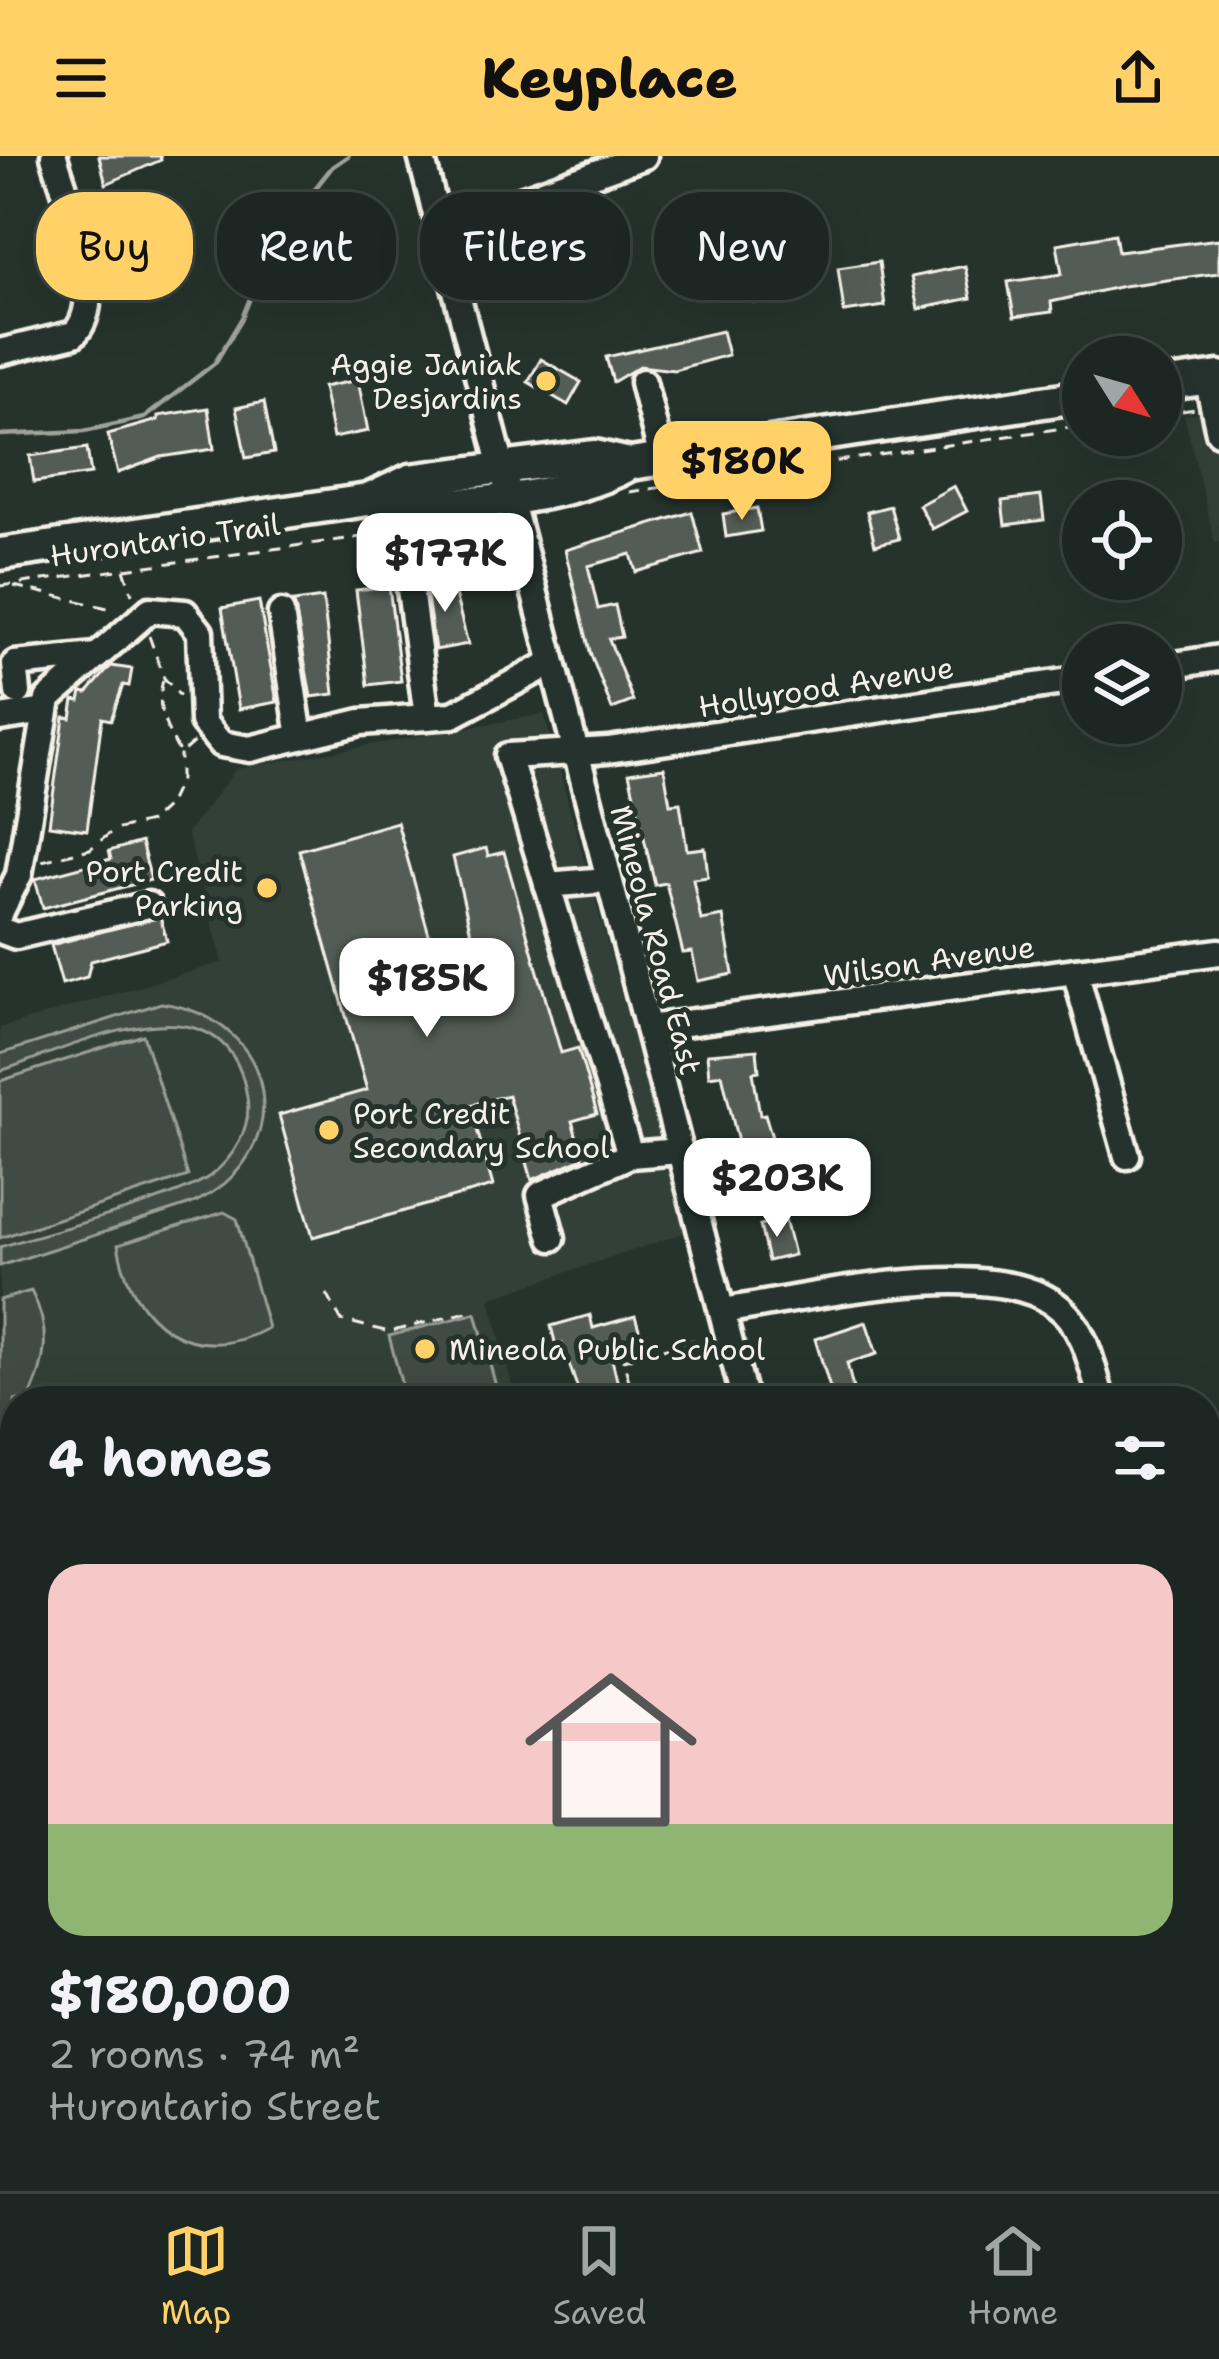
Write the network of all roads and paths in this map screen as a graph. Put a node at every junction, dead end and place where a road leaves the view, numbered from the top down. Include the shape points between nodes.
1 (54, 156) edge
2 (421, 156) edge
3 (644, 156) edge
4 (430, 192) edge
5 (543, 192) edge
6 (458, 300) edge
7 (0, 352) edge
8 (643, 382) dead end
9 (1182, 386) edge
10 (1213, 387) edge
11 (1062, 399) edge
12 (1182, 403) edge
13 (1062, 426) edge
14 (1219, 432) edge
15 (662, 459) junction
16 (626, 478) junction
17 (505, 482) junction
18 (431, 528) dead end
19 (0, 554) edge
20 (124, 567) junction
21 (9, 584) junction
22 (0, 586) edge
23 (410, 589) dead end
24 (281, 613) dead end
25 (140, 618) junction
26 (96, 656) junction
27 (1219, 658) edge
28 (550, 663) junction
29 (1182, 664) edge
30 (164, 678) junction
31 (1062, 682) edge
32 (18, 692) dead end
33 (45, 712) junction
34 (427, 717) junction
35 (0, 718) edge
36 (207, 726) junction
37 (300, 737) junction
38 (577, 751) junction
39 (180, 754) junction
40 (20, 866) junction
41 (607, 880) junction
42 (547, 885) junction
43 (148, 904) dead end
44 (0, 913) edge
45 (0, 931) edge
46 (1219, 952) edge
47 (1075, 971) junction
48 (648, 1028) junction
49 (680, 1151) junction
50 (630, 1155) junction
51 (1127, 1156) dead end
52 (552, 1238) dead end
53 (327, 1294) dead end
54 (475, 1310) dead end
55 (722, 1311) junction
56 (711, 1335) dead end
57 (631, 1386) edge
58 (742, 1386) edge
59 (1098, 1386) edge

1 - 7 street via 90,309 74,334
2 - 4 street, Mineola Road East
3 - 5 street
6 - 17 street, Mineola Road East
8 - 15 street
9 - 10 main road
10 - 12 path
10 - 14 street
11 - 15 main road
13 - 16 path
15 - 16 main road
16 - 17 main road via 595,456
17 - 19 main road via 410,480 368,500
17 - 28 street, Mineola Road East
18 - 20 path, Hurontario Trail
20 - 21 path, Hurontario Trail
20 - 25 path
21 - 22 path, Hurontario Trail
21 - 25 path
23 - 34 street
24 - 37 street
25 - 26 street
25 - 30 path
25 - 36 street via 150,610 185,613 200,632
26 - 32 street via 15,664
26 - 33 street via 48,699
27 - 29 street
28 - 34 street via 453,715
28 - 38 street, Mineola Road East
30 - 36 path
30 - 39 path via 157,704
31 - 38 street, Hollyrood Avenue
33 - 35 street
33 - 40 street
34 - 37 street
36 - 37 street via 221,744 250,749
36 - 39 path
38 - 41 street, Mineola Road East
38 - 42 street, Hollyrood Avenue via 508,756
39 - 40 path via 180,780 150,822 114,830 90,849
40 - 44 street
41 - 42 street
41 - 48 street, Mineola Road East
42 - 50 street
43 - 45 street via 16,936
46 - 47 street, Wilson Avenue
47 - 48 street, Wilson Avenue
47 - 51 street
48 - 49 street, Mineola Road East
49 - 50 street
49 - 55 street, Mineola Road East
50 - 52 street via 540,1195
53 - 54 path via 341,1320 389,1332
55 - 58 street, Mineola Road East
55 - 59 street via 959,1279 1019,1285 1057,1305 1083,1336
56 - 57 path via 623,1360

